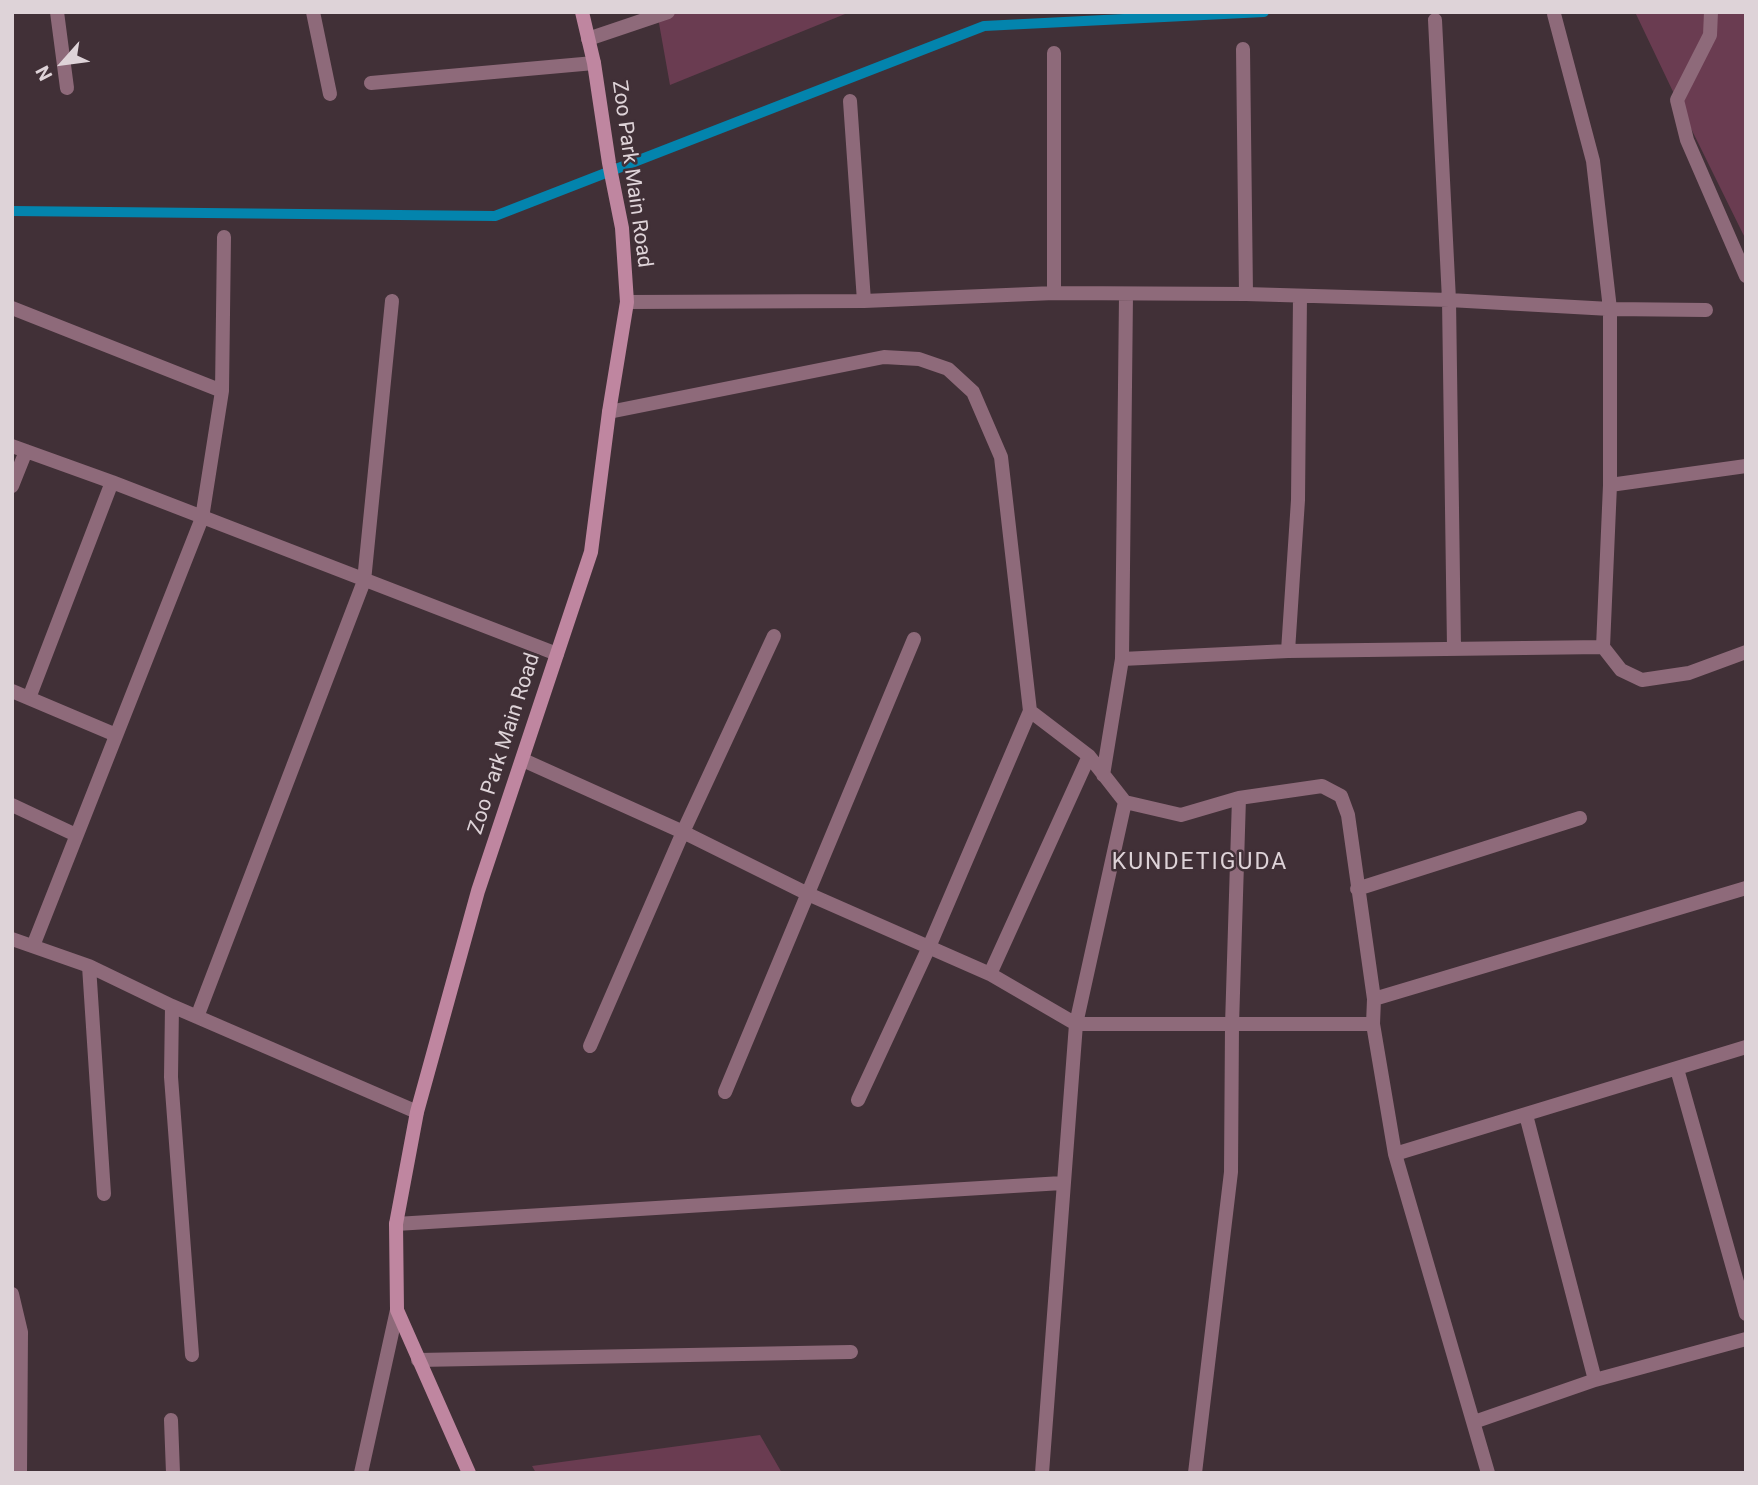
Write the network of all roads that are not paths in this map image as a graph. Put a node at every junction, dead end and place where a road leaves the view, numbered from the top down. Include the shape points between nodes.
1 (57, 12) edge
2 (313, 12) edge
3 (582, 12) edge
4 (668, 12) edge
5 (1711, 12) edge
6 (1554, 14) edge
7 (1435, 20) dead end
8 (588, 39) junction
9 (1243, 49) dead end
10 (1054, 53) dead end
11 (594, 62) junction
12 (371, 83) dead end
13 (67, 88) dead end
14 (330, 94) dead end
15 (850, 101) dead end
16 (224, 237) dead end
17 (1746, 276) edge
18 (1054, 293) junction
19 (1246, 294) junction
20 (1126, 295) junction
21 (1300, 296) junction
22 (1449, 300) junction
23 (392, 301) dead end
24 (864, 301) junction
25 (627, 302) junction
26 (12, 308) edge
27 (1610, 309) junction
28 (1706, 310) dead end
29 (222, 391) junction
30 (609, 412) junction
31 (12, 446) edge
32 (26, 452) junction
33 (1746, 466) edge
34 (112, 482) junction
35 (1609, 485) junction
36 (12, 486) edge
37 (202, 518) junction
38 (364, 581) junction
39 (774, 636) dead end
40 (914, 639) dead end
41 (1603, 647) junction
42 (1454, 648) junction
43 (1288, 651) junction
44 (1746, 652) edge
45 (557, 654) junction
46 (1122, 659) junction
47 (12, 691) edge
48 (29, 698) junction
49 (1030, 711) junction
50 (116, 735) junction
51 (1089, 756) junction
52 (523, 760) junction
53 (1103, 775) junction
54 (1239, 798) junction
55 (1125, 802) junction
56 (12, 805) edge
57 (1580, 818) dead end
58 (683, 832) junction
59 (76, 835) junction
60 (1746, 888) edge
61 (1357, 889) junction
62 (808, 894) junction
63 (12, 939) edge
64 (33, 946) junction
65 (929, 947) junction
66 (89, 966) junction
67 (990, 974) junction
68 (1374, 999) junction
69 (172, 1006) junction
70 (197, 1017) junction
71 (1076, 1024) junction
72 (1373, 1024) junction
73 (1232, 1025) junction
74 (590, 1046) dead end
75 (1746, 1048) edge
76 (1677, 1069) junction
77 (725, 1092) dead end
78 (858, 1100) dead end
79 (417, 1112) junction
80 (1527, 1115) junction
81 (1395, 1154) junction
82 (1062, 1183) junction
83 (104, 1194) dead end
84 (396, 1224) junction
85 (12, 1294) edge
86 (397, 1310) junction
87 (1746, 1314) edge
88 (1746, 1339) edge
89 (851, 1352) dead end
90 (192, 1355) dead end
91 (418, 1360) junction
92 (1595, 1380) junction
93 (171, 1420) dead end
94 (1474, 1422) junction
95 (20, 1473) edge
96 (173, 1473) edge
97 (360, 1473) edge
98 (469, 1473) edge
99 (1042, 1473) edge
100 (1195, 1473) edge
101 (1488, 1473) edge

1 - 13 street
2 - 14 street
3 - 8 main road, Zoo Park Main Road
4 - 8 street
5 - 17 street via 1710,35 1677,100 1687,140
6 - 27 street via 1593,161
7 - 22 street
8 - 11 main road, Zoo Park Main Road
9 - 19 street
10 - 18 street
11 - 12 street
11 - 25 main road, Zoo Park Main Road via 622,228
15 - 24 street
16 - 29 street
18 - 20 street
18 - 24 street
19 - 20 street
19 - 21 street
20 - 46 street
21 - 22 street
21 - 43 street via 1298,500
22 - 27 street
22 - 42 street
23 - 38 street
24 - 25 street
25 - 30 main road, Zoo Park Main Road
26 - 29 street
27 - 28 street
27 - 35 street
29 - 37 street
30 - 45 main road, Zoo Park Main Road via 591,552
30 - 49 street via 884,357 919,359 948,369 973,393 1001,457
31 - 32 street
32 - 34 street
32 - 36 street
33 - 35 street
34 - 37 street
34 - 48 street
35 - 41 street
37 - 38 street
37 - 50 street
38 - 45 street
38 - 70 street
39 - 58 street
40 - 62 street
41 - 42 street
41 - 44 street via 1621,670 1642,680 1689,673
42 - 43 street
43 - 46 street
45 - 52 main road, Zoo Park Main Road
46 - 53 street
47 - 48 street
48 - 50 street
49 - 51 street
49 - 65 street
50 - 59 street
51 - 53 street
51 - 67 street
52 - 58 street
52 - 79 main road, Zoo Park Main Road via 478,891
53 - 55 street
54 - 55 street via 1181,815
54 - 61 street via 1322,786 1341,796 1348,815
54 - 73 street
55 - 71 street
56 - 59 street
57 - 61 street
58 - 62 street
58 - 74 street
59 - 64 street
60 - 68 street
61 - 68 street
62 - 65 street
62 - 77 street
63 - 64 street
64 - 66 street
65 - 67 street
65 - 78 street
66 - 69 street
66 - 83 street
67 - 71 street
68 - 72 street
69 - 70 street
69 - 90 street via 171,1077
70 - 79 street
71 - 73 street
71 - 82 street
72 - 73 street
72 - 81 street
73 - 100 street via 1231,1172
75 - 76 street
76 - 80 street
76 - 87 street
79 - 84 main road, Zoo Park Main Road
80 - 81 street
80 - 92 street
81 - 94 street
82 - 84 street
82 - 99 street
84 - 86 main road, Zoo Park Main Road
85 - 95 street via 21,1332
86 - 91 main road, Zoo Park Main Road
86 - 97 street
88 - 92 street
89 - 91 street
91 - 98 main road, Zoo Park Main Road
92 - 94 street
93 - 96 street
94 - 101 street

